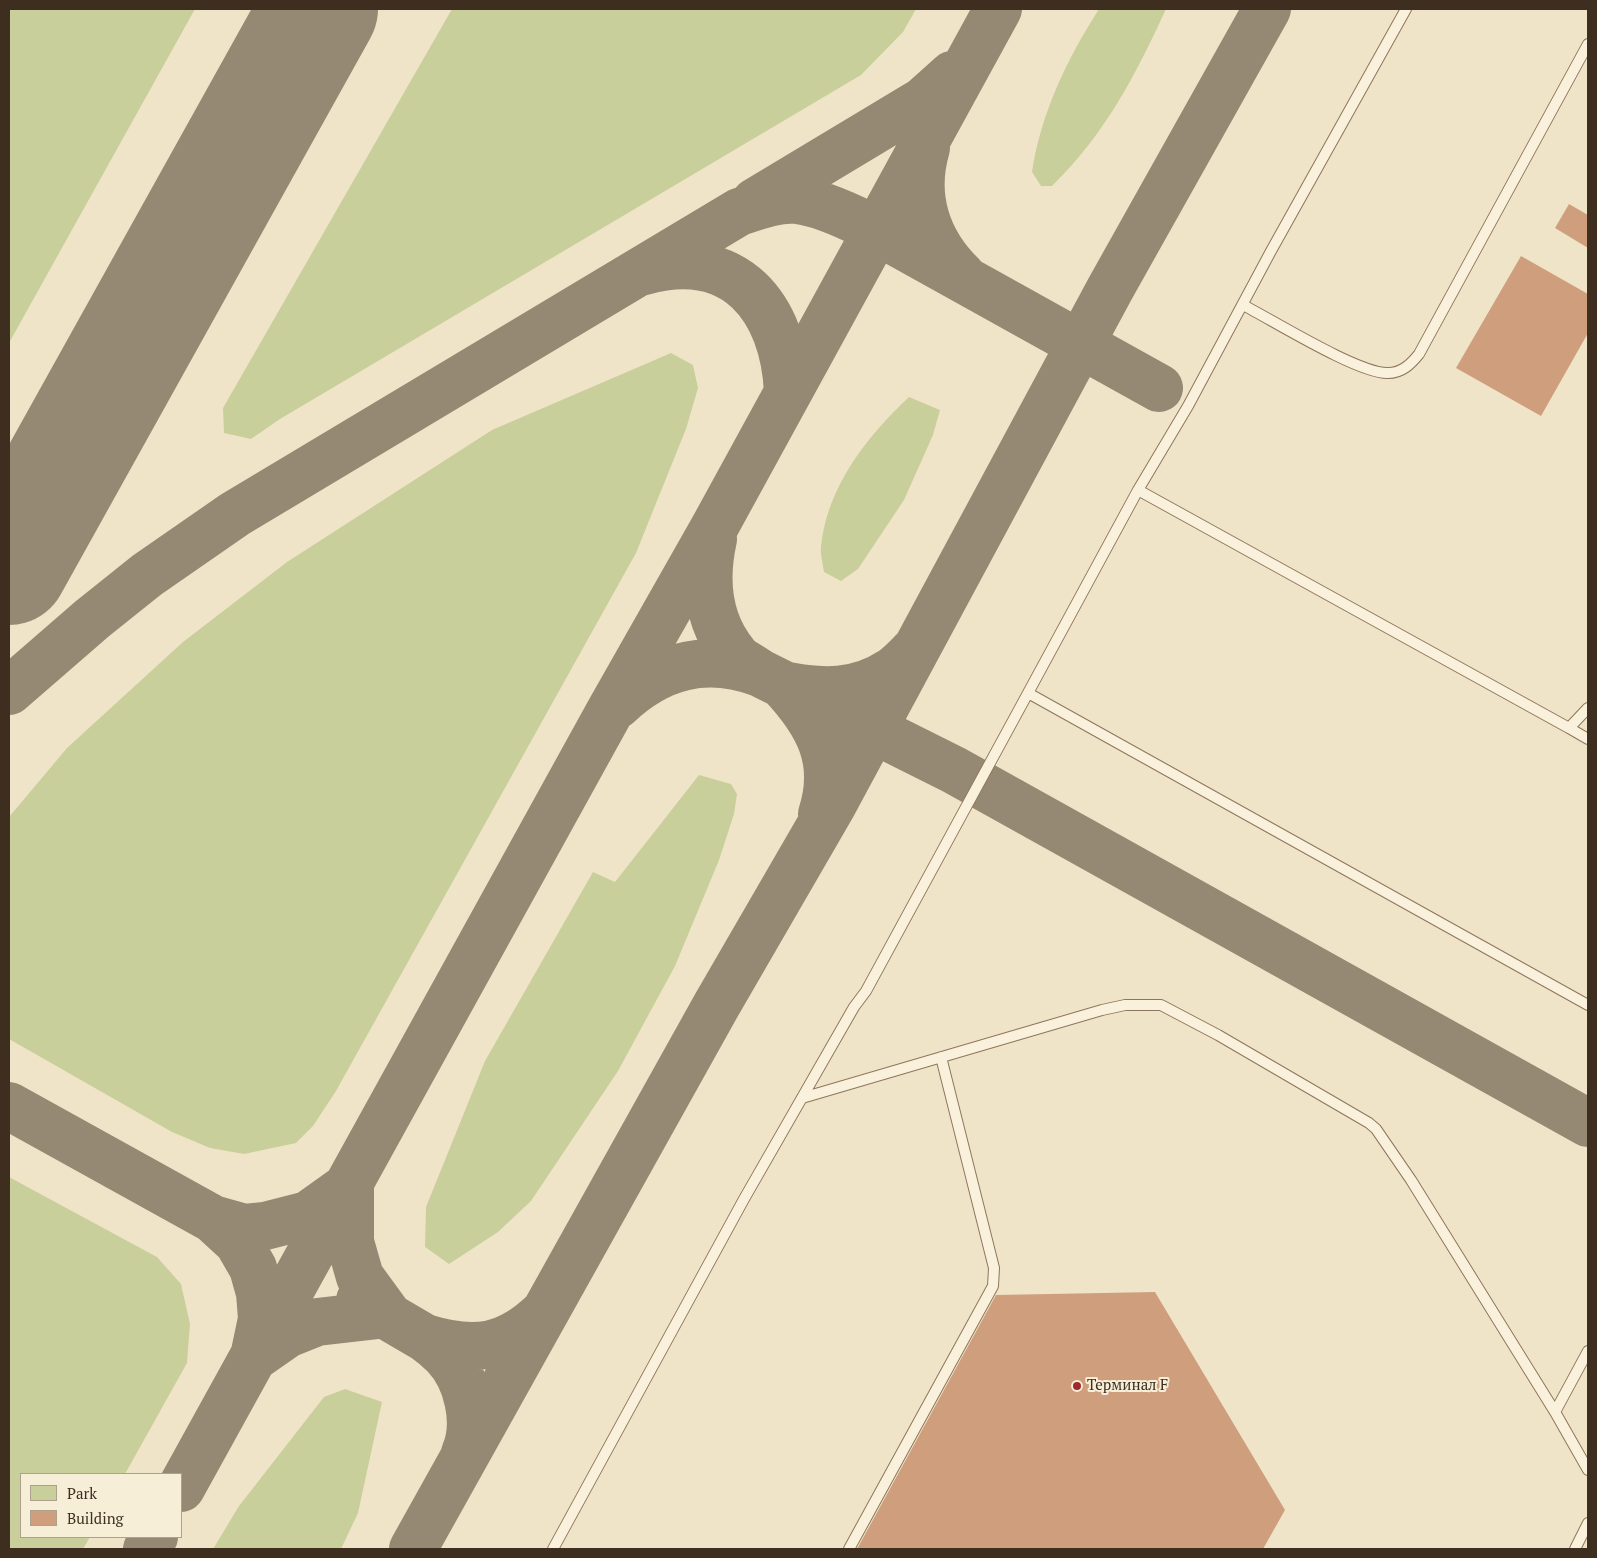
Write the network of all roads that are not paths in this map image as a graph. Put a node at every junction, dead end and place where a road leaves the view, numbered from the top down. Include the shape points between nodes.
1 (1406, 9) edge
2 (1588, 44) edge
3 (1244, 305) junction
4 (1138, 490) junction
5 (1028, 693) junction
6 (1588, 708) edge
7 (1569, 728) junction
8 (1588, 739) edge
9 (1588, 1005) edge
10 (940, 1057) junction
11 (802, 1098) junction
12 (1588, 1351) edge
13 (1556, 1412) junction
14 (1588, 1470) edge
15 (1588, 1523) edge
16 (553, 1549) edge
17 (849, 1549) edge
18 (1575, 1549) edge

1 - 3 lane
2 - 3 lane via 1419,354 1404,369 1390,373 1362,368
3 - 4 lane
4 - 5 lane
4 - 7 lane
5 - 9 lane
5 - 11 lane via 866,991
6 - 7 lane
7 - 8 lane
10 - 11 lane
10 - 13 lane via 1125,1005 1161,1005 1218,1035 1376,1129
10 - 17 lane via 992,1260 993,1286
11 - 16 lane
12 - 13 lane
13 - 14 lane
15 - 18 lane

